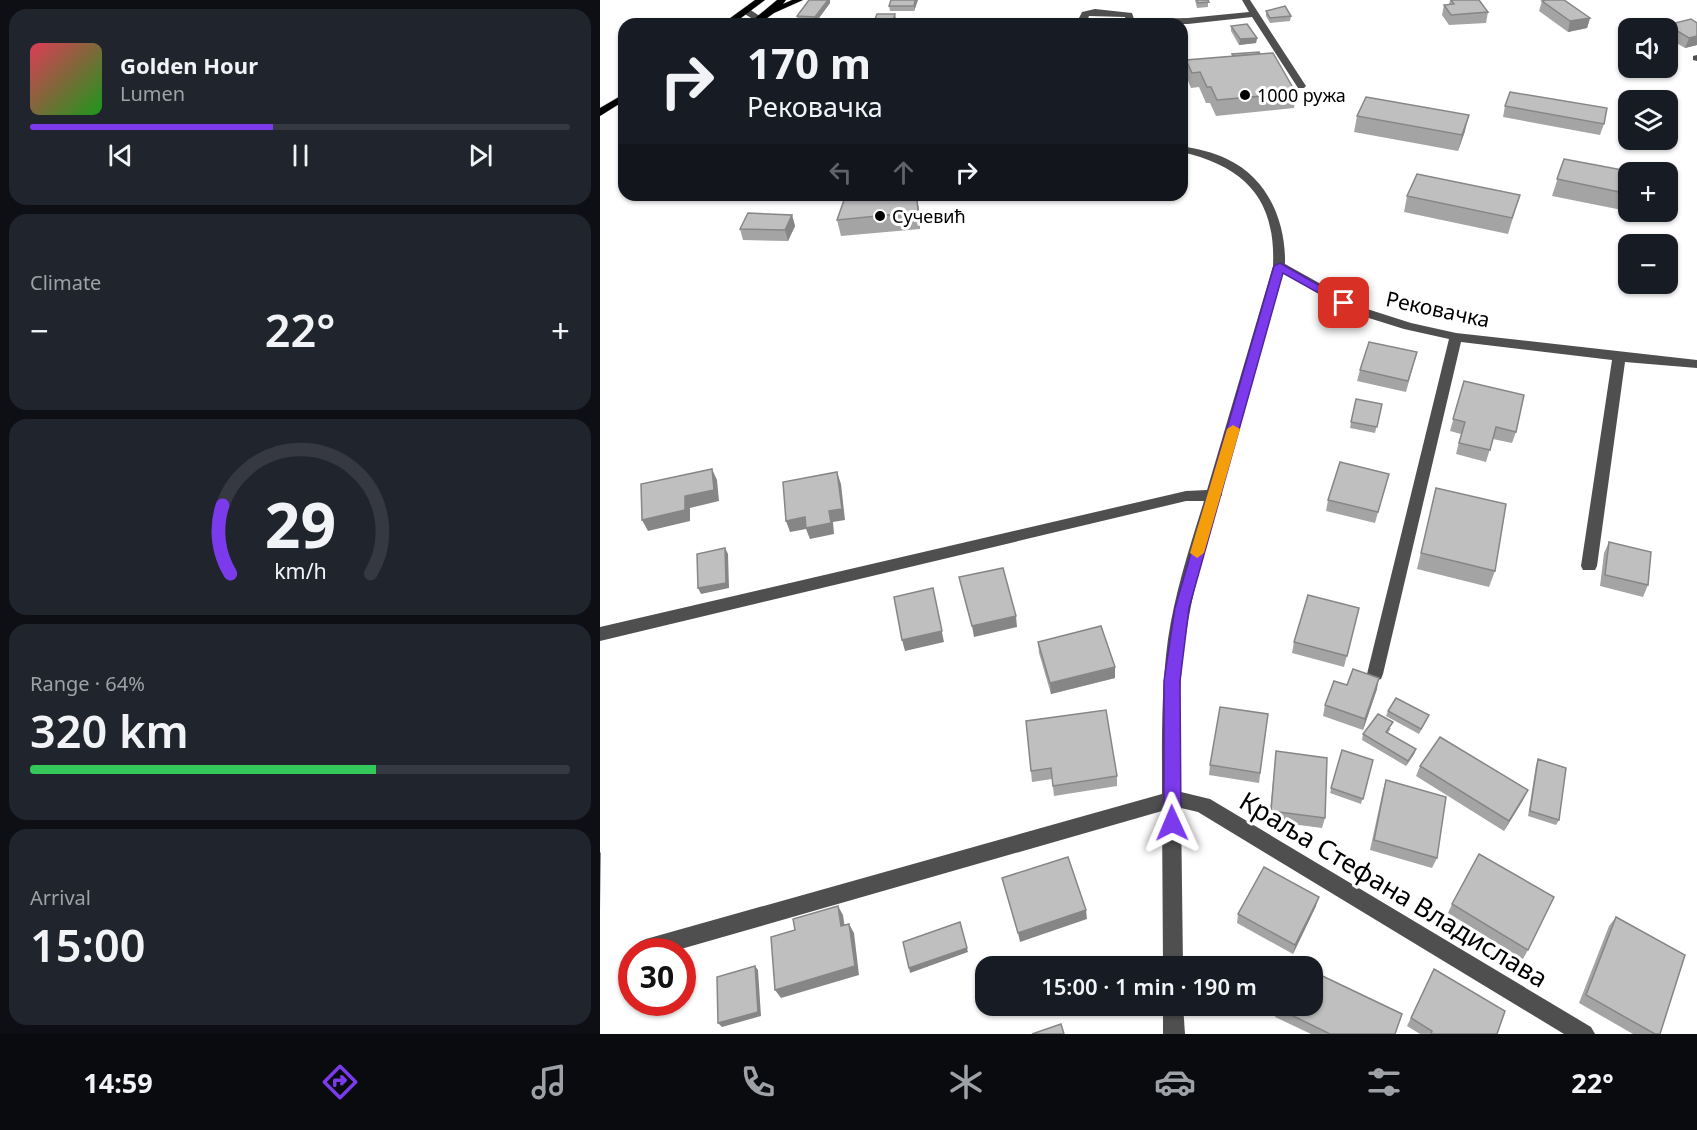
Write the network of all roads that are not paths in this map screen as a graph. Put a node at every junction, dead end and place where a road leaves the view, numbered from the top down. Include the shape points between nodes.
1 (761, 0) edge
2 (782, 0) edge
3 (799, 0) edge
4 (1246, 0) edge
5 (742, 1) edge
6 (746, 11) junction
7 (1255, 15) junction
8 (736, 18) edge
9 (757, 18) edge
10 (765, 18) edge
11 (767, 18) edge
12 (1083, 18) edge
13 (1130, 18) edge
14 (1188, 21) edge
15 (1301, 86) dead end
16 (618, 101) edge
17 (600, 113) edge
18 (1188, 151) edge
19 (1280, 266) junction
20 (1456, 337) junction
21 (1619, 357) junction
22 (1697, 364) edge
23 (1215, 495) junction
24 (1589, 566) dead end
25 (600, 634) edge
26 (1374, 674) edge
27 (1172, 800) junction
28 (685, 938) edge
29 (1173, 956) edge
30 (1173, 1016) edge
31 (1174, 1034) edge
32 (1584, 1034) edge

1 - 6 main road
2 - 10 main road
3 - 11 main road
4 - 7 street
5 - 6 main road
6 - 8 main road
6 - 9 street
7 - 14 street
7 - 15 street
12 - 13 street via 1095,12 1125,14
16 - 17 main road
18 - 19 street via 1230,164 1257,188 1276,224
19 - 20 street, Рековачка via 1360,311
19 - 23 street
20 - 21 street, Рековачка
20 - 26 street
21 - 22 street, Рековачка
21 - 24 street
23 - 25 street via 1186,496
23 - 27 street via 1188,580 1174,657
27 - 28 street
27 - 29 street
27 - 32 street, Краља Стефана Владислава via 1203,806
30 - 31 street

